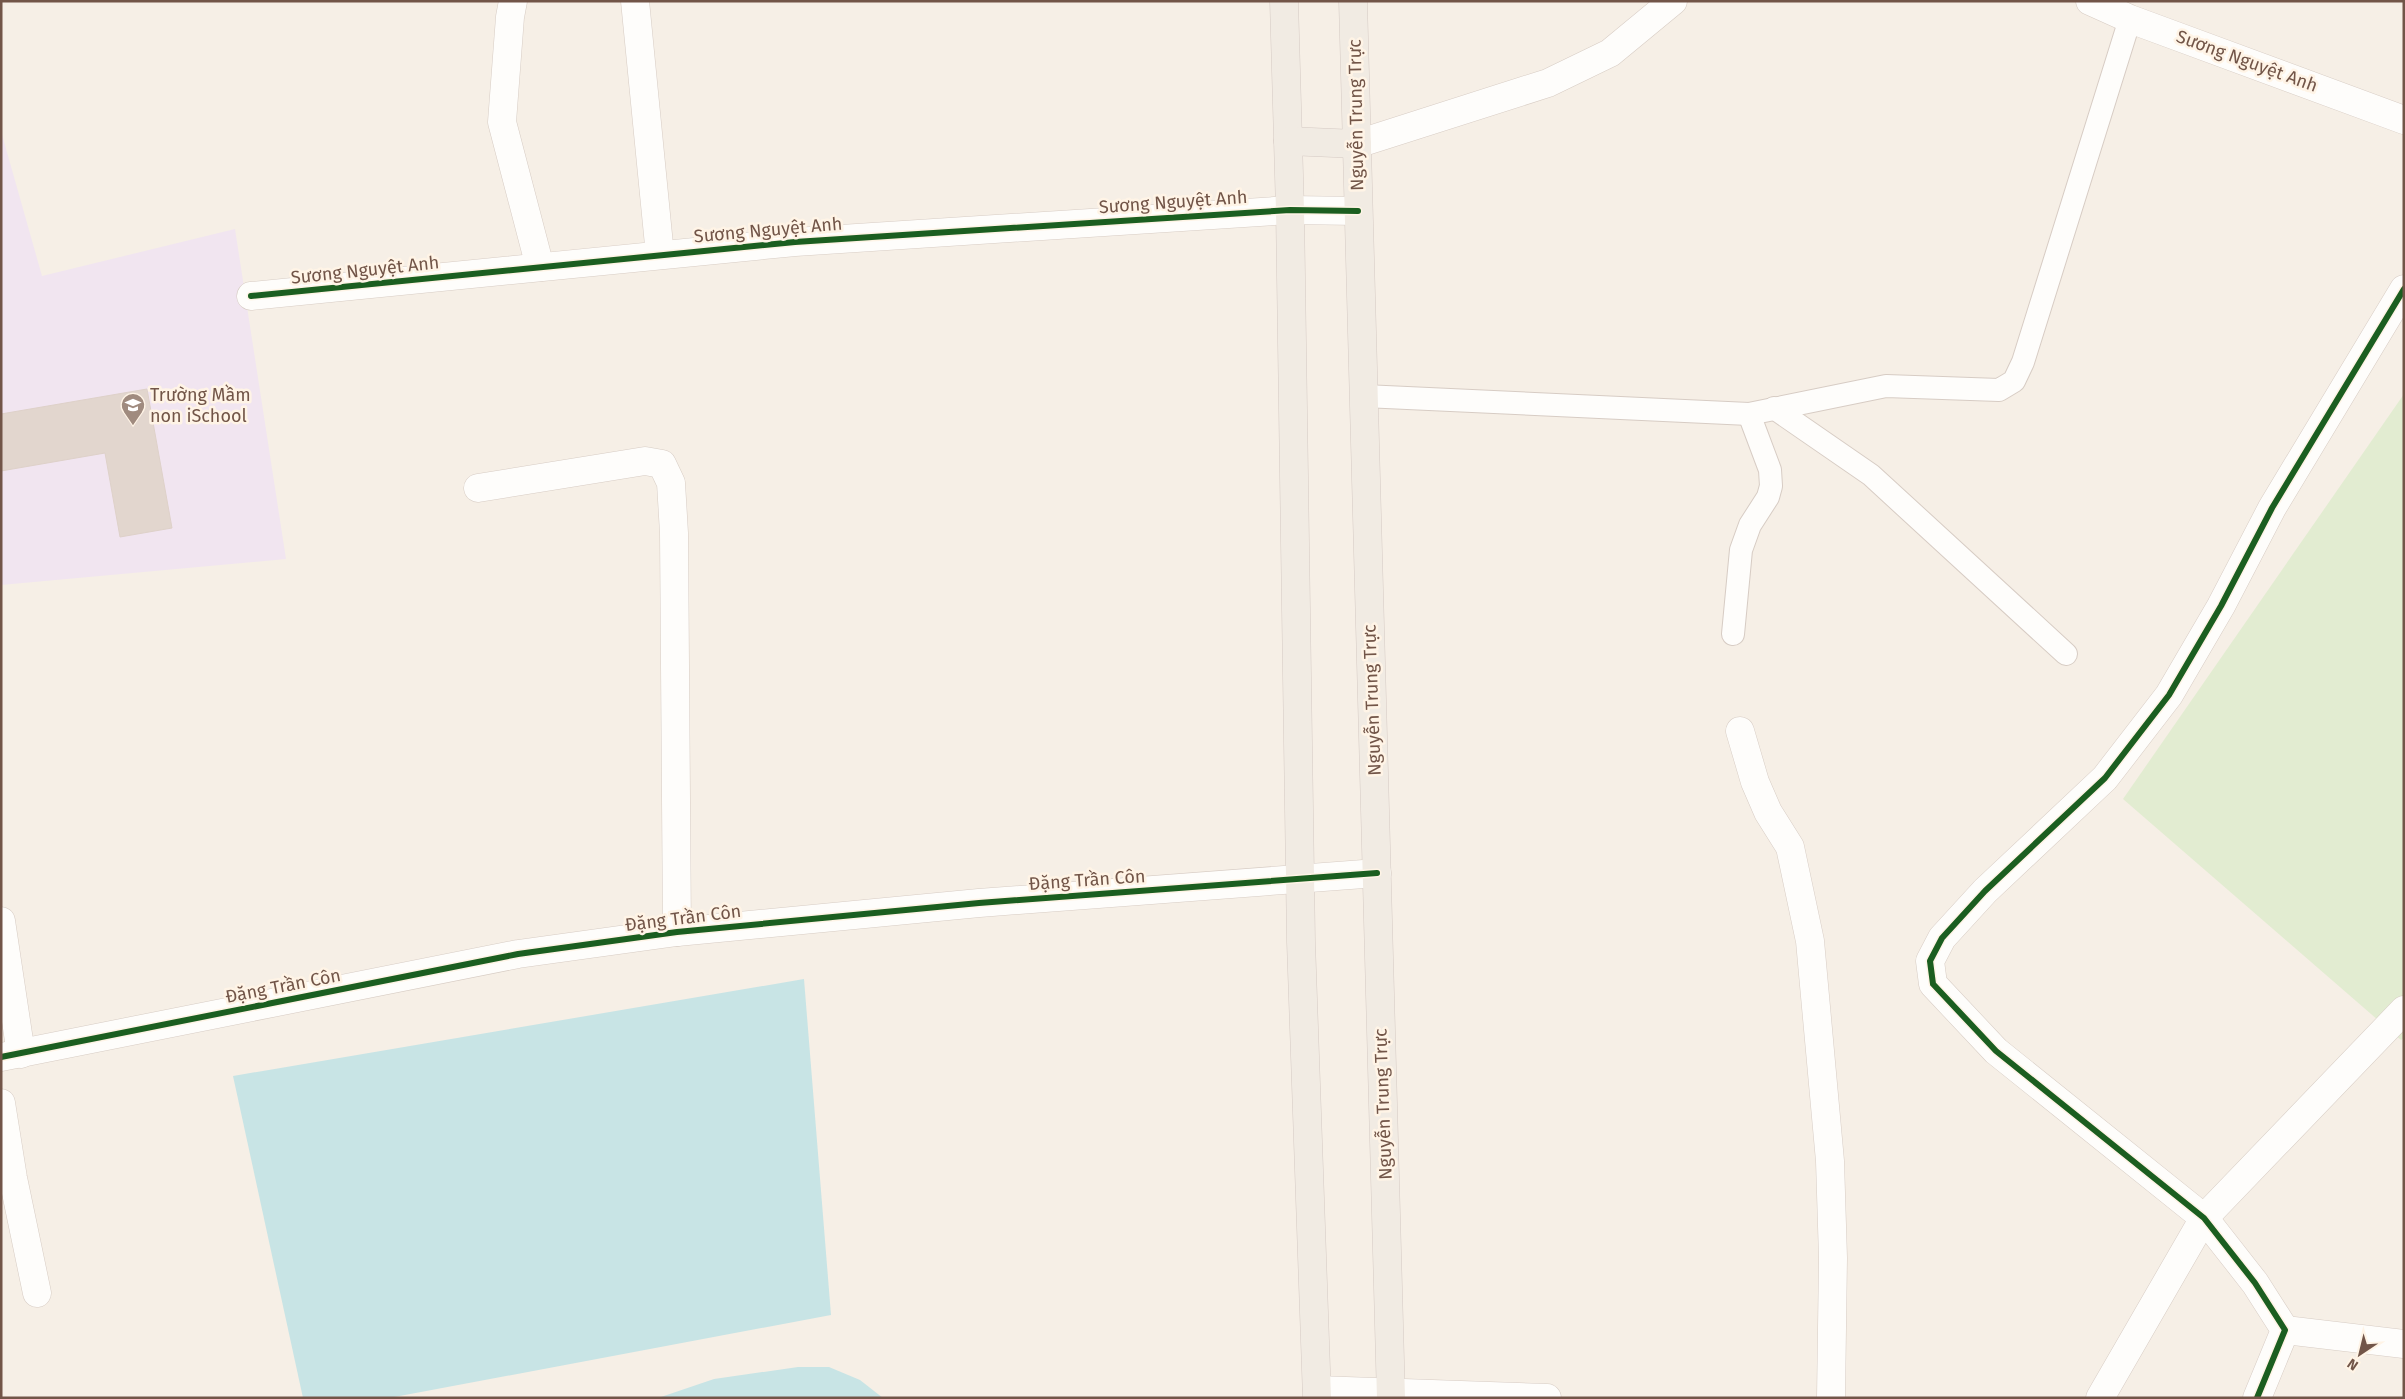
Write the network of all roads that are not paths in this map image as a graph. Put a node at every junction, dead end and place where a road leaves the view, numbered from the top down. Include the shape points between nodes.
1 (514, 1) edge
2 (635, 1) edge
3 (1284, 1) edge
4 (1353, 1) edge
5 (1673, 1) edge
6 (2090, 1) edge
7 (2130, 19) junction
8 (2404, 120) edge
9 (1288, 141) junction
10 (1357, 144) junction
11 (1290, 210) junction
12 (1358, 211) junction
13 (660, 255) junction
14 (540, 267) junction
15 (2404, 289) edge
16 (251, 296) dead end
17 (1364, 396) junction
18 (1774, 408) junction
19 (1749, 414) junction
20 (478, 488) dead end
21 (1733, 634) dead end
22 (2066, 654) dead end
23 (1740, 731) dead end
24 (1377, 873) junction
25 (1300, 880) junction
26 (1, 922) edge
27 (677, 932) junction
28 (2404, 1010) edge
29 (11, 1056) edge
30 (1, 1103) edge
31 (2204, 1218) junction
32 (37, 1293) dead end
33 (2285, 1330) junction
34 (2404, 1344) edge
35 (1317, 1394) edge
36 (1391, 1395) edge
37 (1547, 1398) edge
38 (1831, 1398) edge
39 (2100, 1398) edge
40 (2257, 1398) edge

1 - 14 street via 502,122
2 - 13 street
3 - 9 main road
4 - 10 main road, Nguyễn Trung Trực
5 - 10 street via 1610,53 1548,83
6 - 7 street, Sương Nguyệt Anh
7 - 8 street, Sương Nguyệt Anh
7 - 18 lane via 2023,362 2014,381 2000,390 1886,386
9 - 10 main road
9 - 11 main road
10 - 12 main road, Nguyễn Trung Trực
11 - 12 street, Sương Nguyệt Anh
11 - 13 street, Sương Nguyệt Anh via 795,242
11 - 25 main road
12 - 17 main road, Nguyễn Trung Trực
13 - 14 street, Sương Nguyệt Anh
14 - 16 street, Sương Nguyệt Anh
15 - 31 street via 2272,508 2221,606 2169,695 2105,778 1986,891 1942,938 1930,960 1933,984 1996,1050
17 - 19 lane
17 - 24 main road, Nguyễn Trung Trực
18 - 19 lane
18 - 22 lane via 1871,475
19 - 21 lane via 1770,470 1771,486 1741,550
20 - 27 street via 645,461 662,464 671,483
23 - 38 street via 1761,797 1790,847 1810,941 1830,1161 1833,1258
24 - 25 street, Đặng Trần Côn
24 - 36 main road, Nguyễn Trung Trực
25 - 27 street, Đặng Trần Côn via 979,903
25 - 35 main road
26 - 29 street
27 - 29 street, Đặng Trần Côn via 518,954
28 - 31 street
30 - 32 street
31 - 33 street via 2255,1283
31 - 39 street
33 - 34 street
33 - 40 street
35 - 36 street
36 - 37 street

